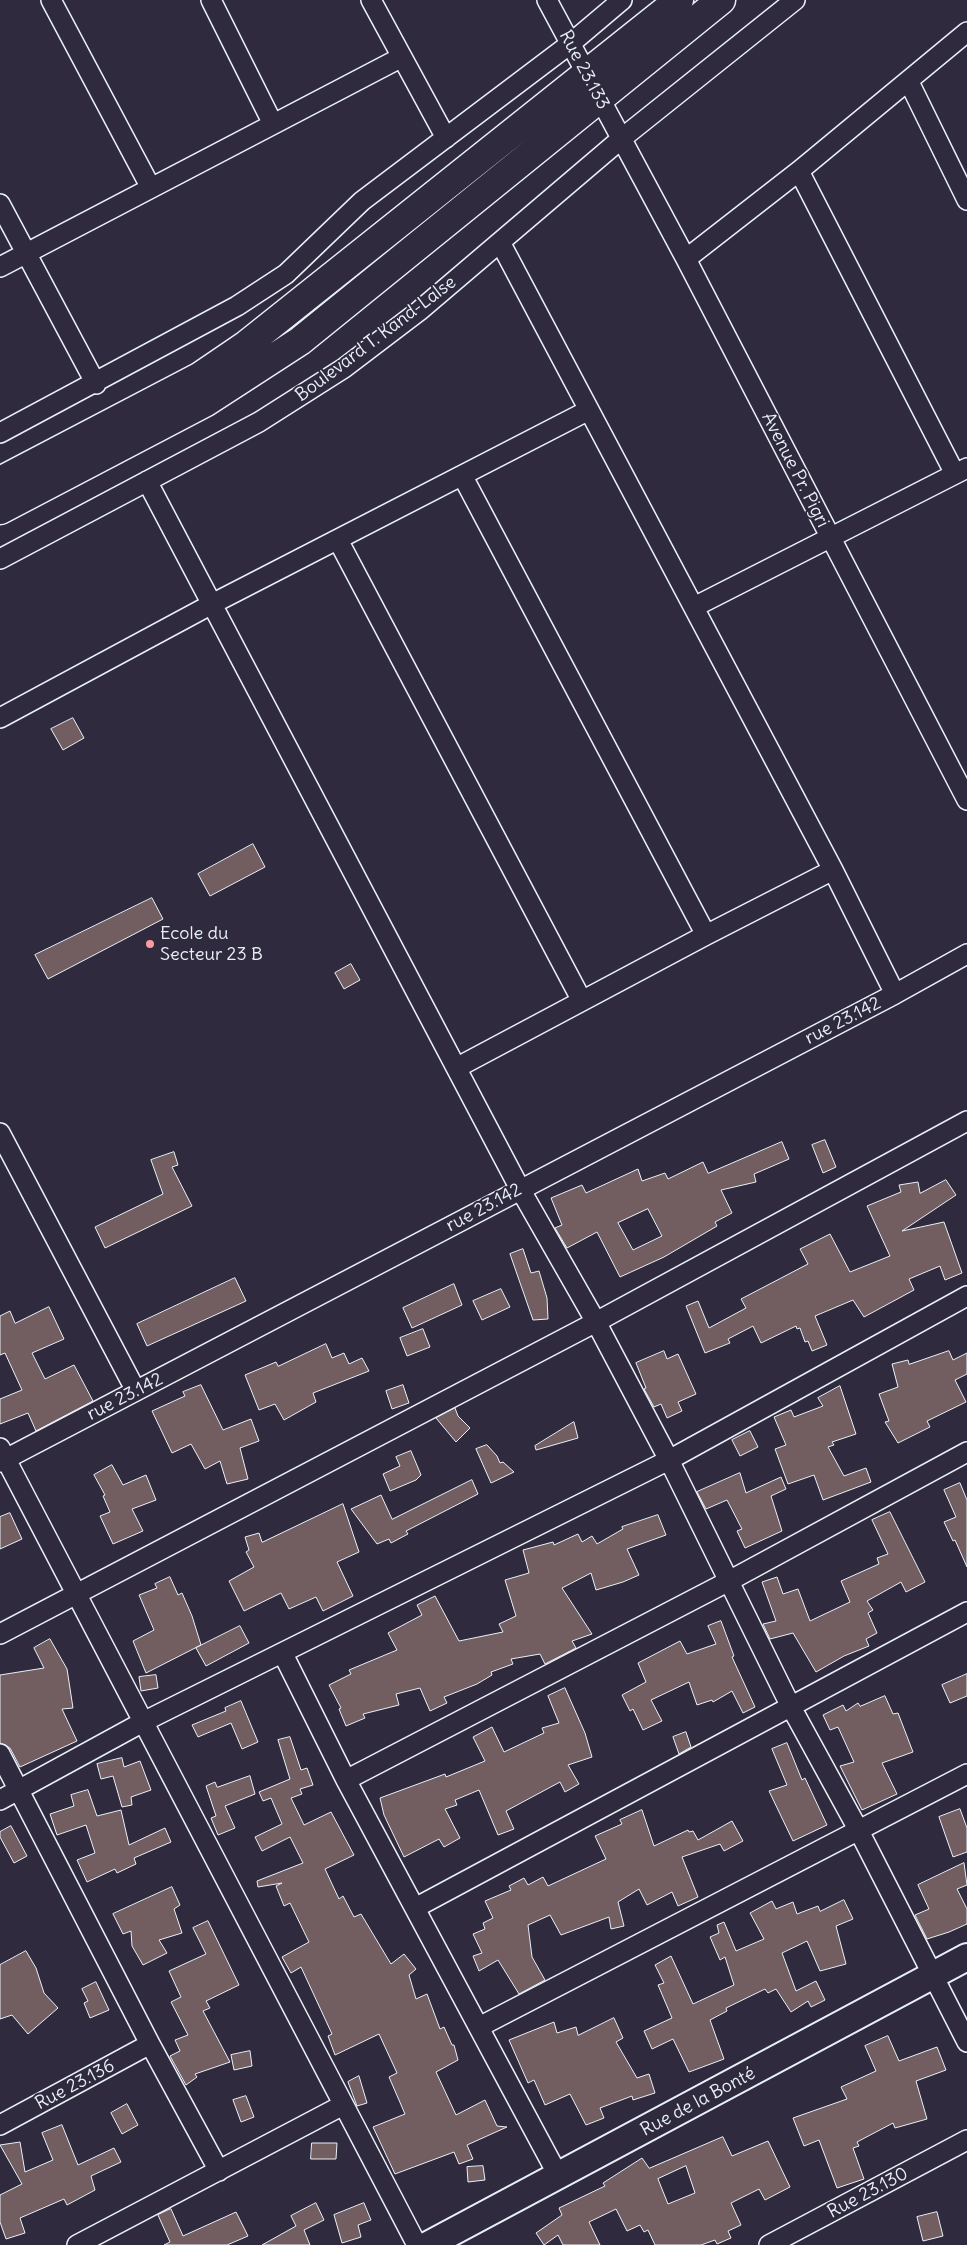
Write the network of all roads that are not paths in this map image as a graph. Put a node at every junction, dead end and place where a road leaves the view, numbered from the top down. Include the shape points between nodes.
1 (51, 0) edge
2 (211, 0) edge
3 (371, 0) edge
4 (547, 0) edge
5 (622, 0) edge
6 (679, 0) edge
7 (721, 0) edge
8 (795, 0) edge
9 (967, 32) edge
10 (570, 44) junction
11 (402, 57) junction
12 (909, 82) junction
13 (593, 86) junction
14 (274, 124) junction
15 (446, 138) junction
16 (621, 139) junction
17 (800, 171) junction
18 (151, 188) junction
19 (967, 200) edge
20 (0, 204) edge
21 (501, 244) junction
22 (26, 253) junction
23 (686, 260) junction
24 (0, 266) edge
25 (96, 384) junction
26 (589, 410) junction
27 (0, 433) edge
28 (961, 471) edge
29 (463, 477) junction
30 (0, 481) edge
31 (147, 481) junction
32 (0, 510) edge
33 (830, 538) junction
34 (338, 540) junction
35 (0, 560) edge
36 (212, 604) junction
37 (694, 607) junction
38 (0, 718) edge
39 (967, 800) edge
40 (833, 870) junction
41 (706, 935) junction
42 (967, 954) edge
43 (895, 994) junction
44 (582, 1001) junction
45 (458, 1068) junction
46 (967, 1122) edge
47 (0, 1133) edge
48 (520, 1189) junction
49 (967, 1296) edge
50 (596, 1322) junction
51 (136, 1391) junction
52 (967, 1452) edge
53 (2, 1456) edge
54 (669, 1460) junction
55 (728, 1581) junction
56 (75, 1594) junction
57 (967, 1612) edge
58 (0, 1634) edge
59 (283, 1654) junction
60 (791, 1707) junction
61 (144, 1722) junction
62 (0, 1754) edge
63 (967, 1774) edge
64 (346, 1780) junction
65 (19, 1790) junction
66 (0, 1800) edge
67 (859, 1831) junction
68 (415, 1908) junction
69 (967, 1957) edge
70 (934, 1975) junction
71 (479, 2028) junction
72 (967, 2042) edge
73 (150, 2044) junction
74 (343, 2104) junction
75 (0, 2125) edge
76 (967, 2140) edge
77 (219, 2171) junction
78 (559, 2177) junction
79 (77, 2245) edge
80 (417, 2245) edge
81 (428, 2245) edge
82 (769, 2245) edge

1 - 18 street
2 - 14 street
3 - 11 street
4 - 10 street, Rue 23.133
5 - 10 street
6 - 13 main road
7 - 13 main road
8 - 16 street, Boulevard T. Kand-Lalse
9 - 12 street
10 - 13 street, Rue 23.133
10 - 15 street
11 - 14 street
11 - 15 street
12 - 17 street
12 - 19 street
13 - 16 street, Rue 23.133
13 - 30 main road via 199,377
13 - 32 main road via 300,341 206,402
14 - 18 street
15 - 25 street via 362,200 286,274 237,306
16 - 21 street, Boulevard T. Kand-Lalse
16 - 23 street, Avenue Pr. Pigri
17 - 23 street
17 - 28 street
18 - 22 street
20 - 22 street
21 - 26 street
21 - 31 street, Boulevard T. Kand-Lalse via 390,334 323,382 259,422
22 - 24 street
22 - 25 street
23 - 33 street, Avenue Pr. Pigri
25 - 27 street
26 - 29 street
26 - 37 street
28 - 33 street
29 - 34 street
29 - 41 street
31 - 35 street, Boulevard T. Kand-Lalse
31 - 36 street
33 - 37 street
33 - 39 street, Avenue Pr. Pigri
34 - 36 street
34 - 44 street
36 - 38 street
36 - 45 street
37 - 40 street
40 - 41 street
40 - 43 street
41 - 44 street
42 - 43 street, rue 23.142
43 - 48 street, rue 23.142
44 - 45 street
45 - 48 street
46 - 50 street
47 - 51 street
48 - 50 street
48 - 51 street, rue 23.142
49 - 54 street
50 - 54 street
50 - 56 street
51 - 53 street, rue 23.142
52 - 55 street
53 - 56 street
54 - 55 street
54 - 59 street
55 - 60 street
55 - 64 street
56 - 58 street
56 - 61 street
57 - 60 street
59 - 61 street
59 - 64 street
60 - 67 street
60 - 68 street
61 - 65 street
61 - 74 street
62 - 65 street
63 - 67 street
64 - 68 street
65 - 66 street
65 - 73 street
67 - 70 street
67 - 71 street
68 - 71 street
69 - 70 street, Rue de la Bonté
70 - 72 street
70 - 78 street, Rue de la Bonté
71 - 78 street
73 - 75 street, Rue 23.136
73 - 77 street
74 - 77 street
74 - 80 street
76 - 82 street, Rue 23.130
77 - 79 street
78 - 81 street, Rue de la Bonté

